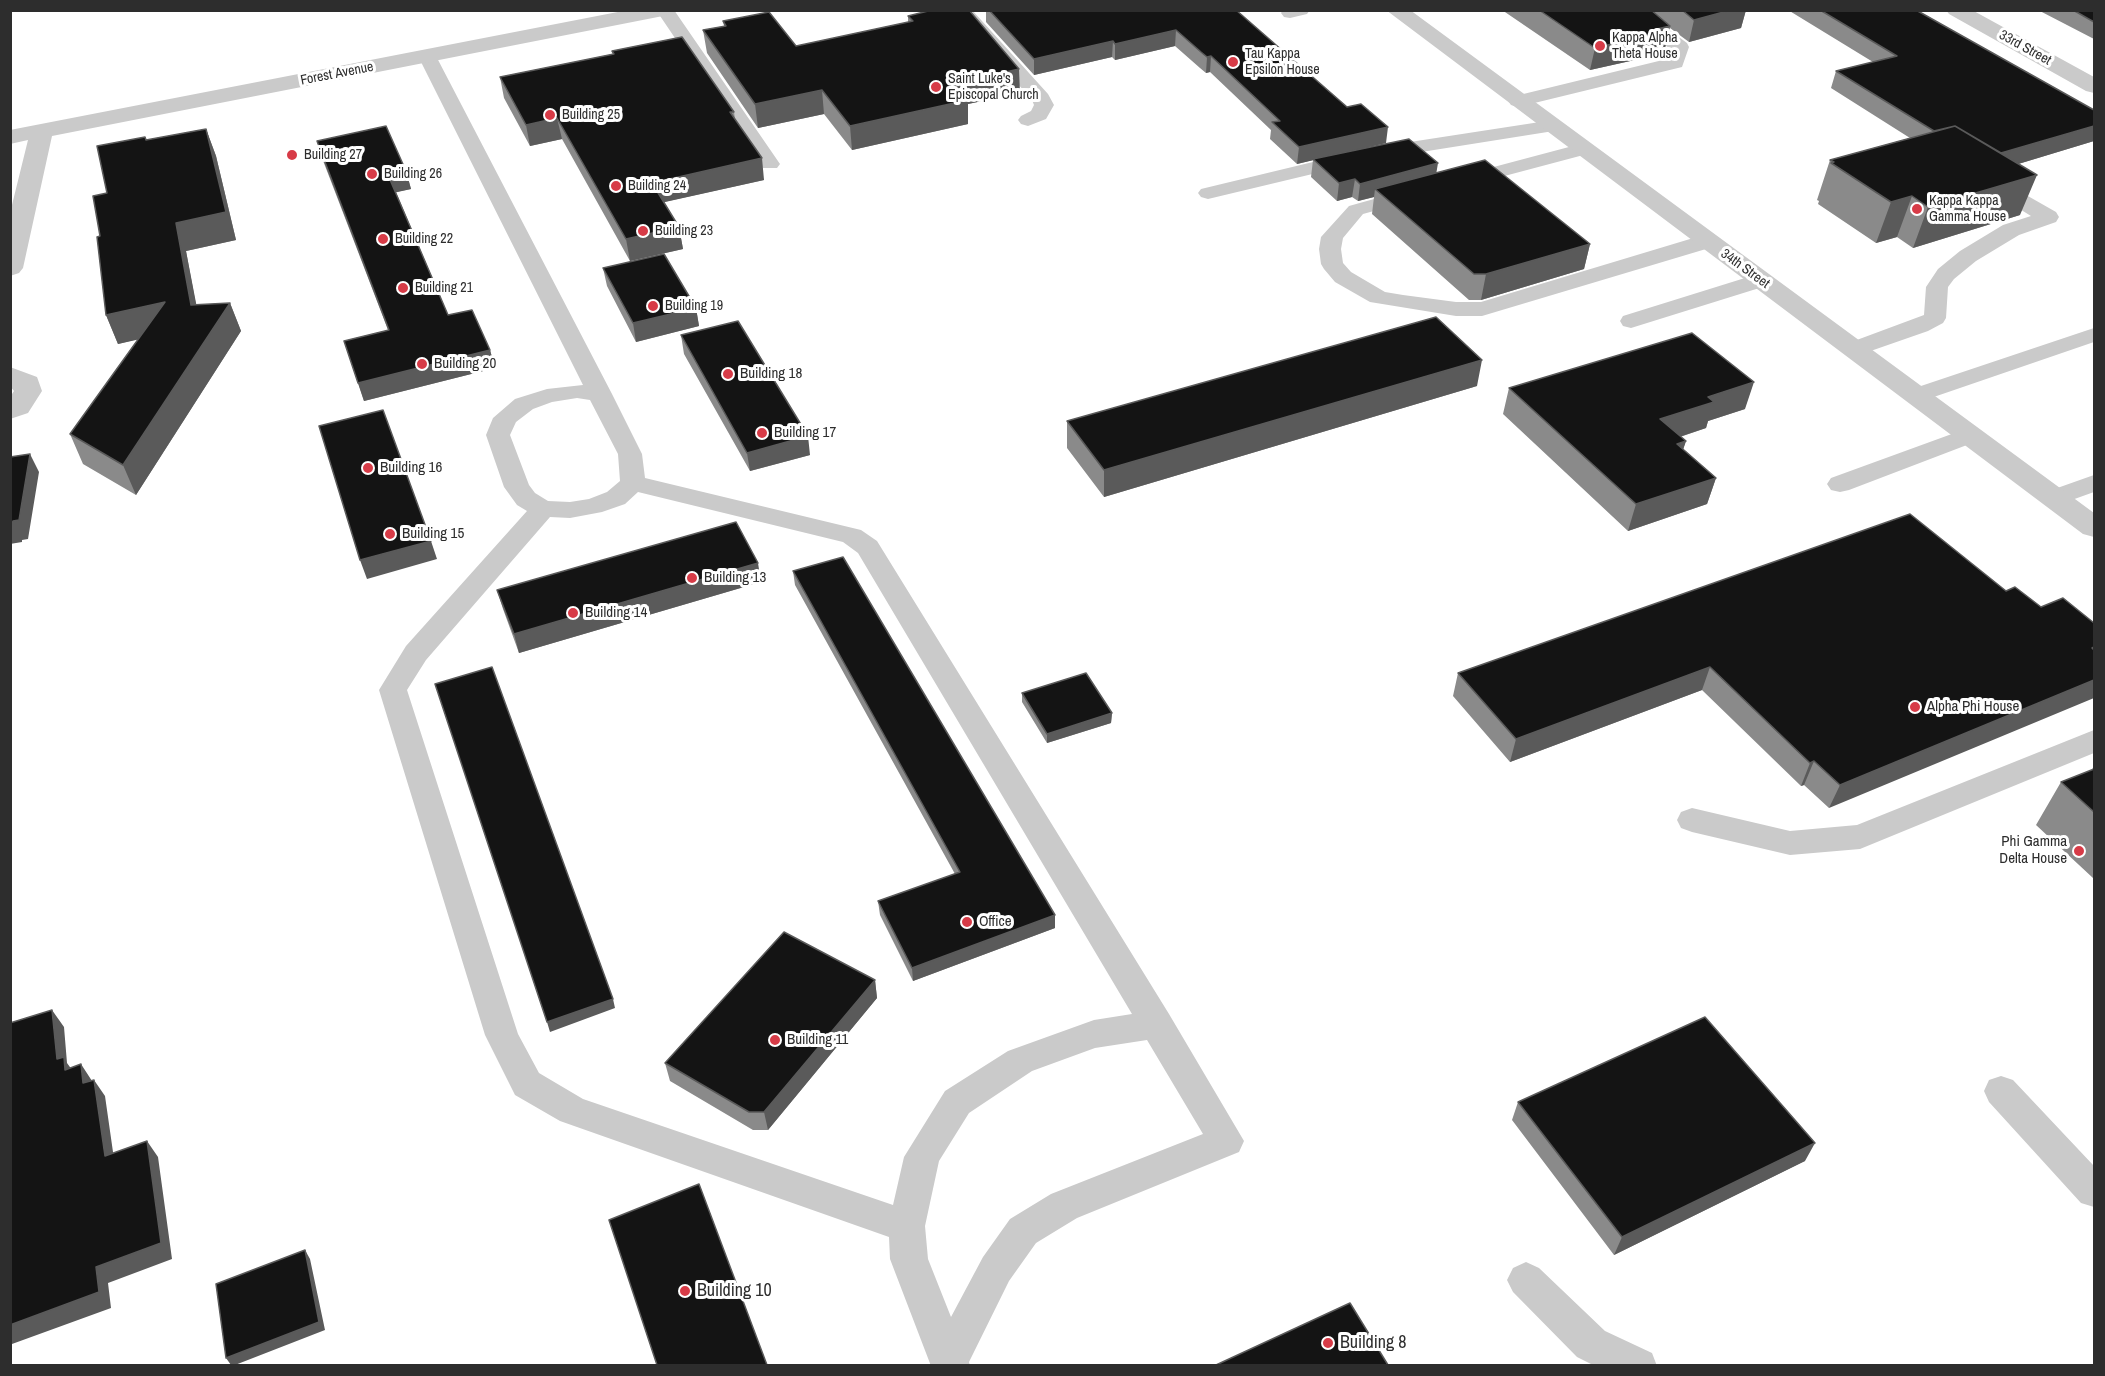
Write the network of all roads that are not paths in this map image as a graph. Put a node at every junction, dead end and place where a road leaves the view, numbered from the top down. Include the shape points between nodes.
1 (664, 10) edge
2 (962, 10) edge
3 (1396, 10) edge
4 (1630, 10) edge
5 (1956, 10) edge
6 (427, 56) junction
7 (2094, 86) edge
8 (1518, 100) junction
9 (1028, 120) dead end
10 (1553, 126) junction
11 (42, 131) junction
12 (10, 137) edge
13 (1584, 150) junction
14 (771, 164) dead end
15 (1974, 172) edge
16 (1208, 193) dead end
17 (1708, 241) junction
18 (10, 268) edge
19 (1761, 280) junction
20 (1631, 321) dead end
21 (2094, 335) edge
22 (1854, 349) junction
23 (10, 375) edge
24 (600, 394) junction
25 (1917, 395) junction
26 (10, 411) edge
27 (1971, 435) junction
28 (633, 483) junction
29 (2094, 483) edge
30 (1840, 484) dead end
31 (2055, 498) junction
32 (543, 508) junction
33 (2094, 527) edge
34 (2094, 741) edge
35 (1692, 820) dead end
36 (1157, 1024) junction
37 (2001, 1091) dead end
38 (2094, 1191) edge
39 (907, 1226) junction
40 (1526, 1280) dead end
41 (950, 1363) edge
42 (1638, 1365) edge

1 - 6 street, Forest Avenue
1 - 14 lane
2 - 9 lane via 1041,98 1044,105 1039,115
3 - 8 street, 34th Street
4 - 8 lane via 1680,47 1675,63
5 - 7 street, 33rd Street
6 - 11 street, Forest Avenue
6 - 24 lane
8 - 10 street, 34th Street
10 - 13 street, 34th Street
10 - 16 lane via 1371,154
11 - 12 street, Forest Avenue
11 - 18 street
13 - 17 street, 34th Street
13 - 17 lane via 1356,210 1332,237 1332,264 1343,278 1378,297 1482,309
15 - 22 lane via 2048,218 2011,230 1946,274 1937,287 1935,318 1920,327
17 - 19 street, 34th Street
19 - 20 lane
19 - 22 street, 34th Street
21 - 25 lane
22 - 25 street, 34th Street
23 - 26 street via 27,383 28,391 18,407
24 - 28 lane via 630,454
24 - 32 lane via 547,396 524,404 505,418 498,435 517,487 526,499
25 - 27 street, 34th Street
27 - 30 lane
27 - 31 street, 34th Street
28 - 32 lane via 616,498 593,506 570,510
28 - 36 lane via 852,536 868,547
29 - 31 lane
31 - 33 street, 34th Street
32 - 39 lane via 417,653 393,690 502,1035 527,1084 572,1110
34 - 35 lane via 1860,837 1790,843
36 - 39 lane via 1094,1034 1020,1061 957,1102 922,1157
36 - 41 lane via 1226,1141 1064,1206 1023,1232 996,1269
37 - 38 lane
39 - 41 lane via 909,1259
40 - 42 lane via 1591,1344

